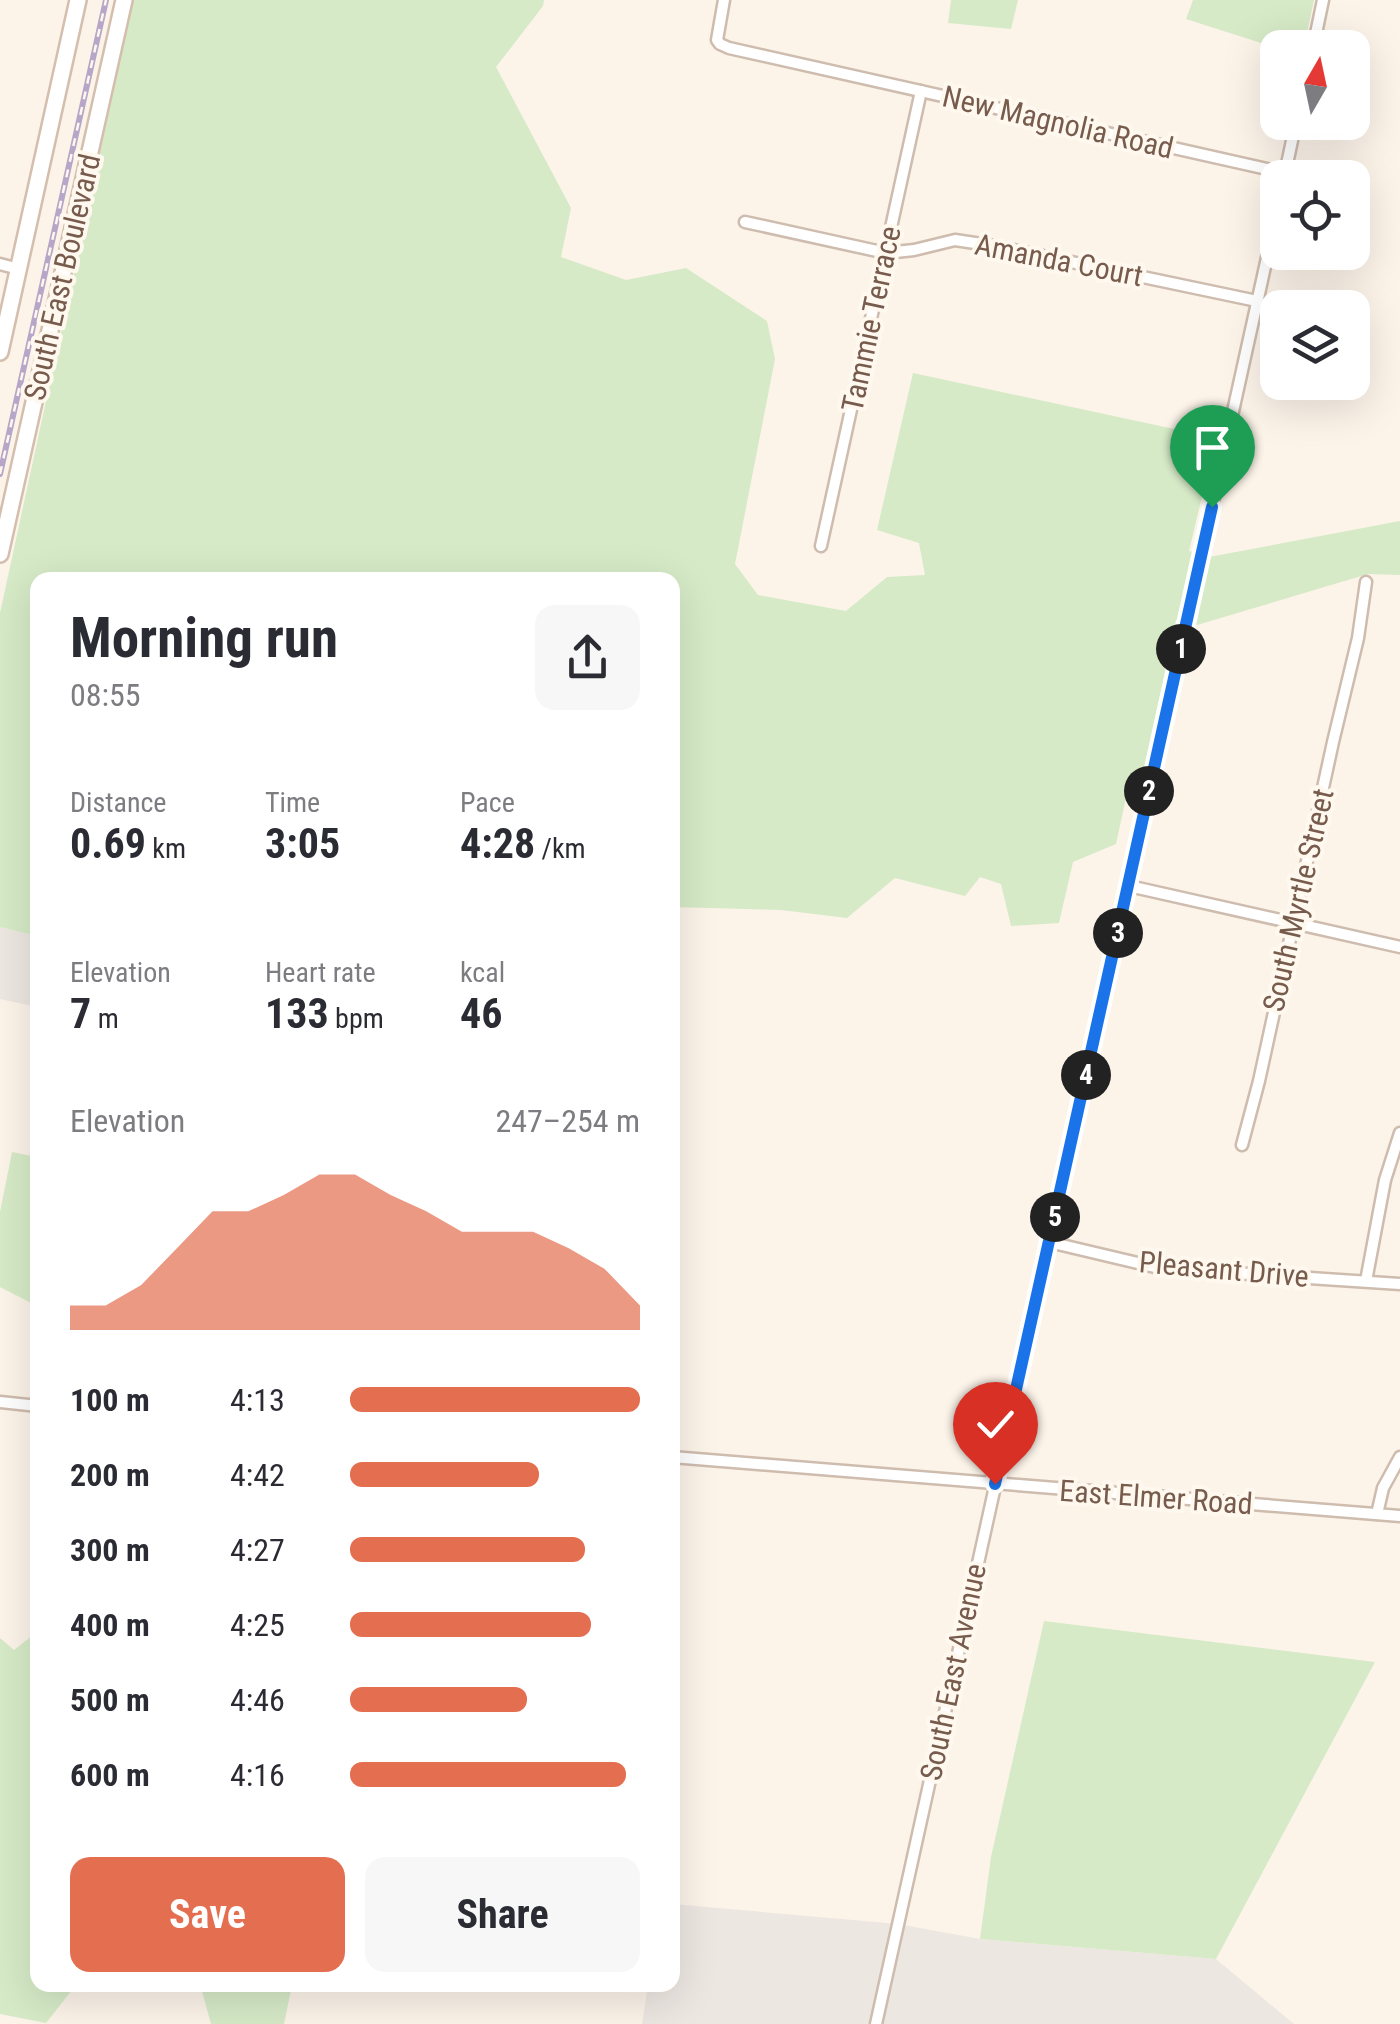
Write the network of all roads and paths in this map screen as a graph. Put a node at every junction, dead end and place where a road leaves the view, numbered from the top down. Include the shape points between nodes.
1 (78, 0) edge
2 (124, 0) edge
3 (724, 0) edge
4 (1323, 0) edge
5 (1317, 30) edge
6 (921, 91) junction
7 (1260, 170) edge
8 (745, 222) dead end
9 (886, 254) junction
10 (0, 264) edge
11 (19, 269) junction
12 (1264, 270) edge
13 (1257, 300) junction
14 (0, 352) edge
15 (821, 546) dead end
16 (0, 554) edge
17 (1366, 582) dead end
18 (1129, 886) junction
19 (1293, 922) junction
20 (1400, 946) edge
21 (1400, 1133) edge
22 (1242, 1145) dead end
23 (1049, 1242) junction
24 (1366, 1282) junction
25 (1400, 1284) edge
26 (0, 1402) edge
27 (30, 1405) edge
28 (1400, 1457) edge
29 (680, 1458) edge
30 (995, 1484) junction
31 (1377, 1514) junction
32 (1400, 1516) edge
33 (876, 2024) edge

1 - 11 main road
2 - 16 main road, South East Boulevard
3 - 6 street, New Magnolia Road via 720,44
4 - 5 street
6 - 7 street, New Magnolia Road
6 - 9 street, Tammie Terrace
8 - 9 street, Amanda Court
9 - 13 street, Amanda Court via 955,240
9 - 15 street, Tammie Terrace
10 - 11 street
11 - 14 main road
12 - 13 street, South East Avenue
13 - 18 street, South East Avenue
17 - 19 street, South Myrtle Street
18 - 19 street
18 - 23 street, South East Avenue
19 - 20 street
19 - 22 street, South Myrtle Street
21 - 24 street
23 - 24 street, Pleasant Drive via 1159,1268
23 - 30 street, South East Avenue
24 - 25 street, Pleasant Drive
26 - 27 street
28 - 31 street
29 - 30 street, East Elmer Road
30 - 31 street, East Elmer Road
30 - 33 street, South East Avenue
31 - 32 street, East Elmer Road

